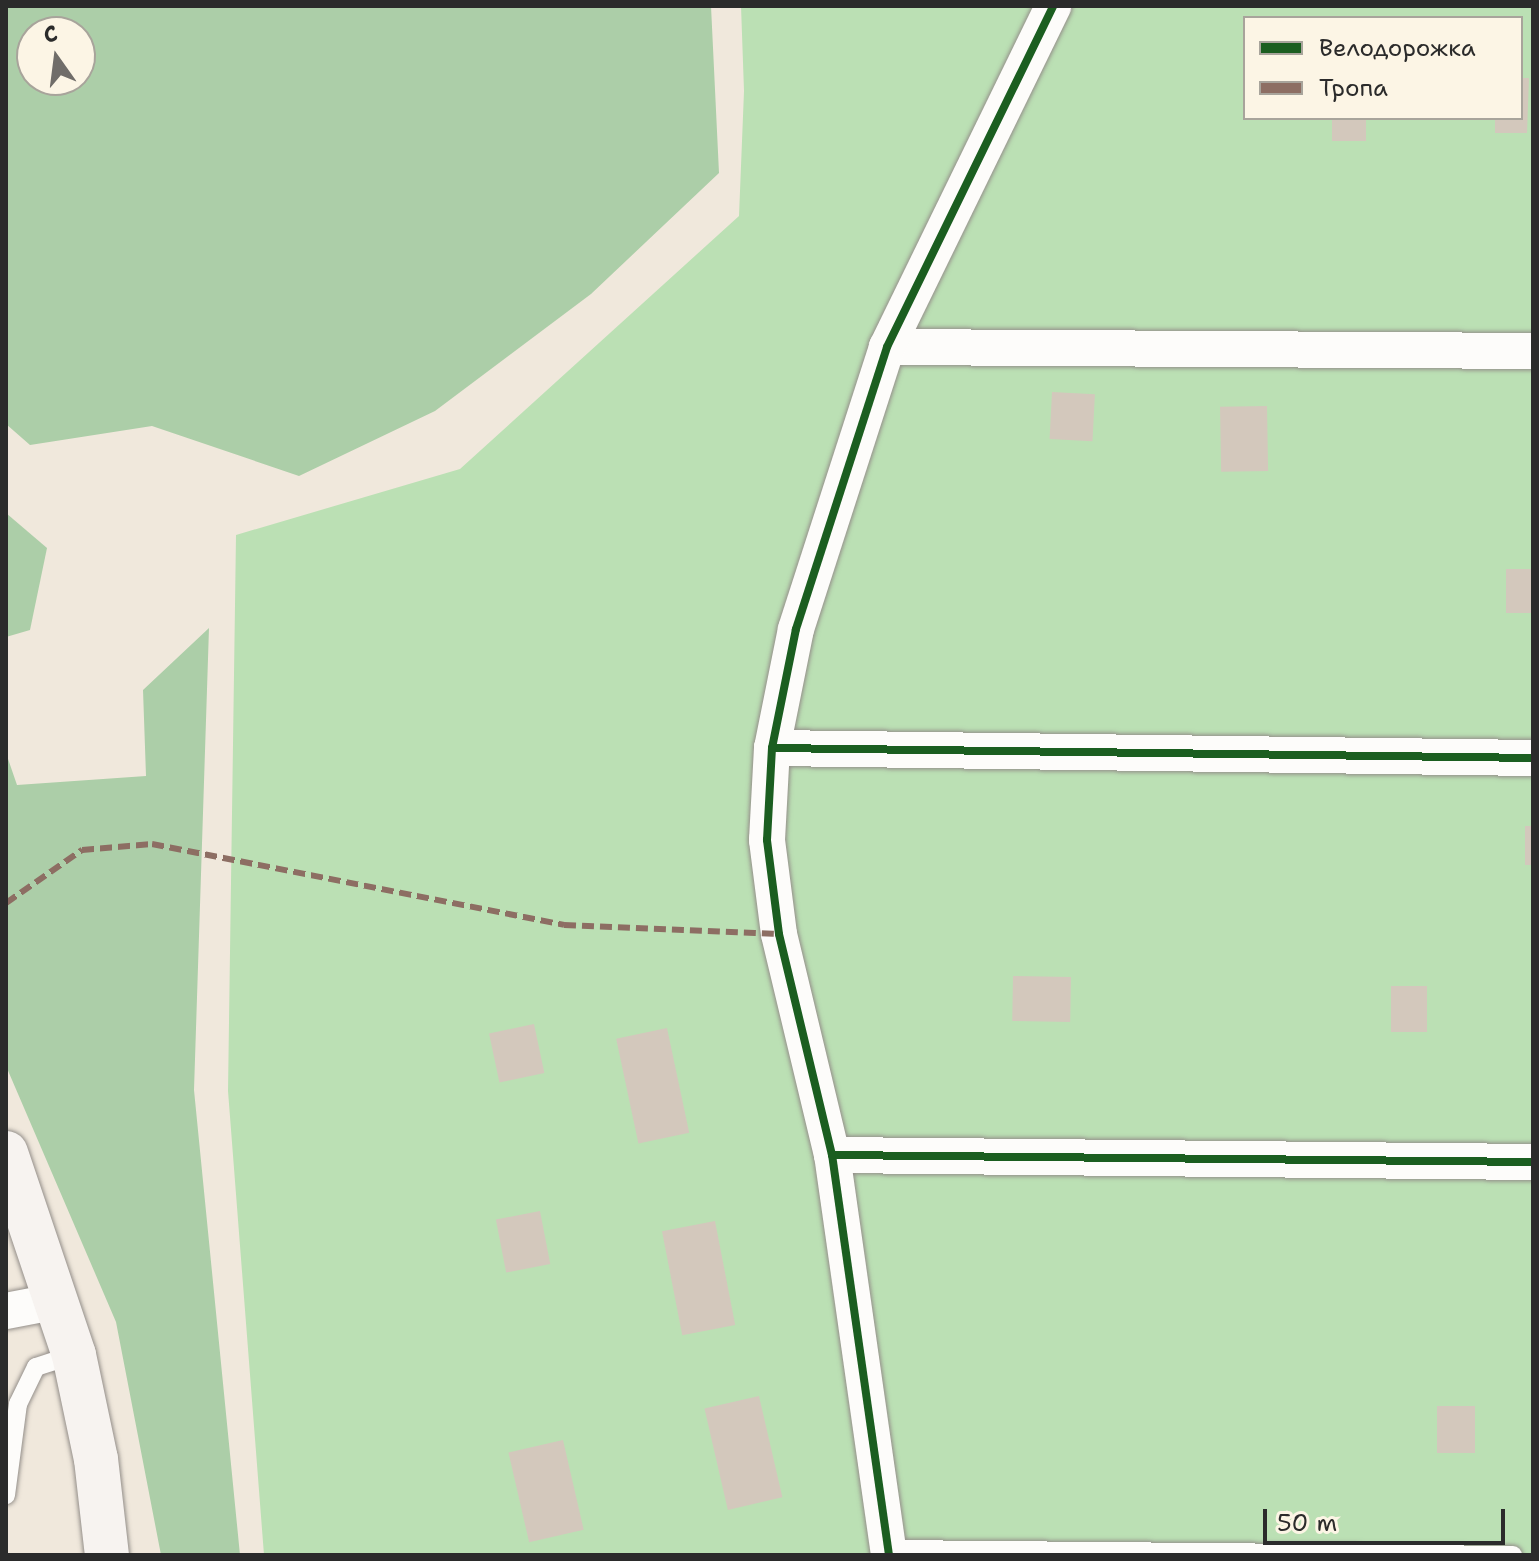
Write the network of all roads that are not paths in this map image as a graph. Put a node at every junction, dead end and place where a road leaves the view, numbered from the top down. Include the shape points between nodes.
1 (1053, 6) edge
2 (887, 347) junction
3 (1533, 351) edge
4 (772, 748) junction
5 (1533, 758) edge
6 (6, 1153) edge
7 (832, 1155) junction
8 (1533, 1162) edge
9 (58, 1301) junction
10 (6, 1311) edge
11 (74, 1355) junction
12 (6, 1495) edge
13 (890, 1552) edge
14 (107, 1555) edge
15 (1513, 1555) edge

1 - 2 street
2 - 3 street
2 - 4 street via 796,629
4 - 5 street
4 - 7 street via 767,840 779,934
6 - 9 main road
7 - 8 street
7 - 13 street
9 - 10 street
9 - 11 main road
11 - 12 lane via 36,1367 18,1404
11 - 14 main road via 96,1459
13 - 15 lane

